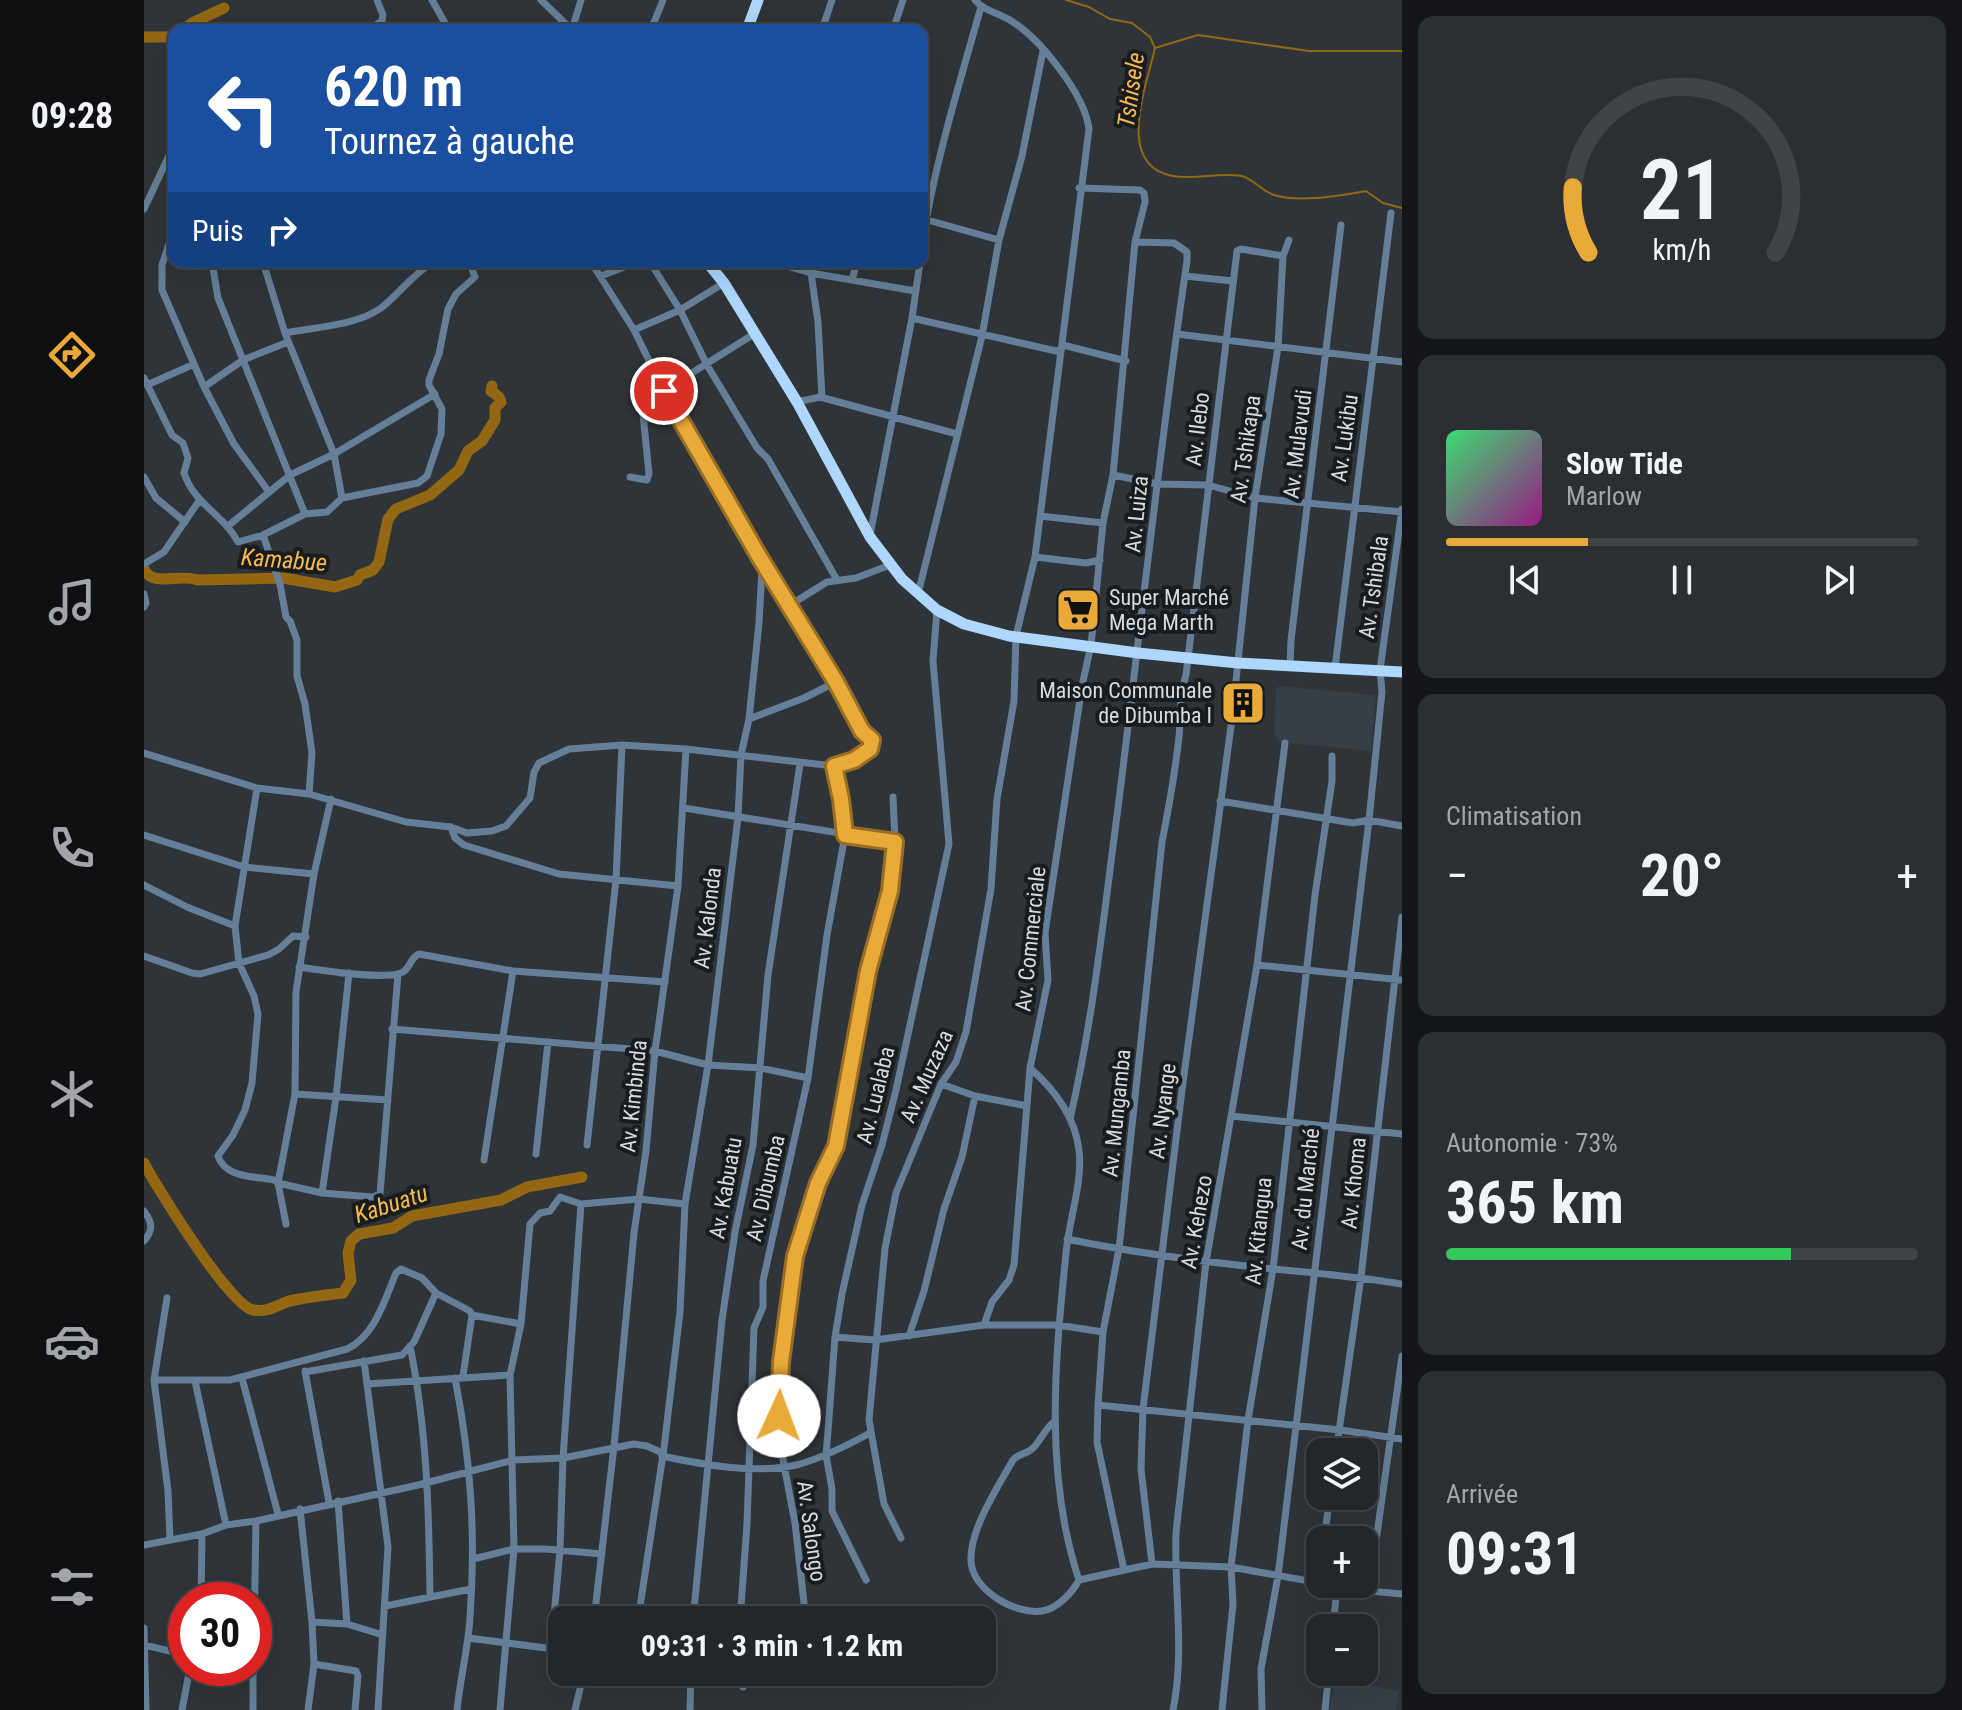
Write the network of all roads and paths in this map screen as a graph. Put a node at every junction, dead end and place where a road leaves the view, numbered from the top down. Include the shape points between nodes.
1 (377, 0) edge
2 (432, 0) edge
3 (541, 0) edge
4 (581, 0) edge
5 (663, 0) edge
6 (758, 0) edge
7 (832, 0) edge
8 (903, 0) edge
9 (975, 0) edge
10 (981, 7) junction
11 (377, 24) edge
12 (446, 24) edge
13 (567, 24) edge
14 (574, 24) edge
15 (653, 24) edge
16 (749, 24) edge
17 (824, 24) edge
18 (895, 24) edge
19 (1043, 51) junction
20 (168, 158) edge
21 (1079, 188) junction
22 (928, 204) edge
23 (144, 209) edge
24 (1391, 213) dead end
25 (928, 220) edge
26 (1341, 225) dead end
27 (999, 240) junction
28 (1289, 240) dead end
29 (1135, 242) junction
30 (168, 247) edge
31 (1283, 256) junction
32 (213, 268) edge
33 (265, 268) edge
34 (425, 268) edge
35 (471, 268) edge
36 (595, 268) edge
37 (622, 268) edge
38 (654, 268) edge
39 (712, 268) edge
40 (794, 268) edge
41 (855, 268) edge
42 (919, 268) edge
43 (811, 273) junction
44 (601, 276) junction
45 (1185, 276) junction
46 (852, 280) junction
47 (1233, 281) junction
48 (724, 283) junction
49 (915, 291) junction
50 (680, 310) junction
51 (912, 318) junction
52 (634, 330) junction
53 (285, 333) junction
54 (754, 334) junction
55 (1177, 334) junction
56 (982, 336) junction
57 (1227, 338) junction
58 (288, 342) junction
59 (1063, 345) junction
60 (1278, 347) junction
61 (1325, 353) junction
62 (1373, 358) junction
63 (243, 360) junction
64 (1126, 361) junction
65 (1402, 362) edge
66 (192, 365) junction
67 (707, 365) junction
68 (146, 382) edge
69 (204, 387) junction
70 (664, 391) junction
71 (435, 394) junction
72 (822, 398) junction
73 (797, 402) junction
74 (892, 418) junction
75 (957, 434) junction
76 (334, 454) junction
77 (290, 475) junction
78 (1113, 475) junction
79 (144, 477) edge
80 (630, 477) dead end
81 (1157, 484) junction
82 (1208, 485) junction
83 (269, 492) junction
84 (342, 498) junction
85 (1255, 498) junction
86 (199, 501) junction
87 (1308, 504) junction
88 (1353, 506) junction
89 (1402, 511) edge
90 (305, 514) junction
91 (1040, 516) junction
92 (185, 522) junction
93 (1103, 523) junction
94 (228, 526) junction
95 (263, 535) junction
96 (870, 537) junction
97 (1035, 557) junction
98 (760, 558) junction
99 (1100, 560) junction
100 (144, 564) edge
101 (890, 565) junction
102 (837, 580) junction
103 (144, 594) edge
104 (918, 594) junction
105 (790, 605) junction
106 (144, 607) edge
107 (937, 610) junction
108 (1016, 636) junction
109 (1091, 645) junction
110 (1138, 653) junction
111 (1187, 658) junction
112 (1238, 663) junction
113 (1290, 667) junction
114 (1335, 668) junction
115 (1380, 670) junction
116 (1402, 672) edge
117 (836, 682) junction
118 (749, 719) junction
119 (1285, 743) dead end
120 (622, 745) junction
121 (686, 749) junction
122 (144, 753) edge
123 (741, 755) junction
124 (1332, 756) dead end
125 (800, 764) junction
126 (834, 766) junction
127 (257, 788) junction
128 (309, 794) junction
129 (893, 797) dead end
130 (331, 799) junction
131 (1220, 801) junction
132 (684, 808) junction
133 (1276, 811) junction
134 (738, 817) junction
135 (1328, 819) junction
136 (1369, 820) junction
137 (791, 825) junction
138 (1402, 826) edge
139 (451, 827) junction
140 (144, 835) edge
141 (845, 835) junction
142 (895, 842) junction
143 (244, 867) junction
144 (314, 874) junction
145 (616, 880) junction
146 (144, 885) edge
147 (678, 886) junction
148 (1402, 917) edge
149 (235, 926) junction
150 (306, 937) junction
151 (144, 956) edge
152 (239, 963) junction
153 (1257, 965) junction
154 (299, 967) junction
155 (1307, 968) junction
156 (513, 971) junction
157 (349, 973) junction
158 (1349, 973) junction
159 (398, 974) junction
160 (607, 978) junction
161 (1398, 979) edge
162 (665, 982) junction
163 (392, 1029) junction
164 (502, 1040) junction
165 (548, 1042) junction
166 (596, 1046) junction
167 (655, 1051) junction
168 (708, 1065) junction
169 (761, 1068) junction
170 (1030, 1068) junction
171 (808, 1078) junction
172 (941, 1084) junction
173 (295, 1094) junction
174 (975, 1096) junction
175 (336, 1097) junction
176 (388, 1100) junction
177 (1027, 1106) junction
178 (1231, 1116) junction
179 (1070, 1119) junction
180 (1288, 1120) junction
181 (1330, 1127) junction
182 (1376, 1130) junction
183 (1402, 1134) edge
184 (587, 1145) dead end
185 (536, 1154) dead end
186 (484, 1160) dead end
187 (278, 1183) junction
188 (322, 1193) junction
189 (639, 1199) junction
190 (581, 1204) junction
191 (685, 1204) junction
192 (144, 1211) edge
193 (286, 1224) dead end
194 (1067, 1239) junction
195 (144, 1241) edge
196 (1119, 1249) junction
197 (1163, 1255) junction
198 (1206, 1262) junction
199 (1273, 1269) junction
200 (1314, 1273) junction
201 (1361, 1277) junction
202 (1402, 1284) edge
203 (436, 1293) junction
204 (167, 1298) dead end
205 (472, 1315) junction
206 (521, 1324) junction
207 (984, 1325) junction
208 (1058, 1325) junction
209 (1103, 1332) junction
210 (909, 1336) junction
211 (835, 1337) junction
212 (875, 1340) junction
213 (410, 1346) junction
214 (1402, 1356) edge
215 (364, 1361) junction
216 (304, 1362) junction
217 (305, 1372) junction
218 (144, 1373) edge
219 (510, 1375) junction
220 (154, 1377) junction
221 (459, 1377) junction
222 (242, 1378) junction
223 (195, 1381) junction
224 (417, 1381) junction
225 (367, 1384) junction
226 (1098, 1405) junction
227 (1143, 1409) junction
228 (1191, 1416) junction
229 (1248, 1420) junction
230 (1055, 1421) junction
231 (1294, 1426) junction
232 (1340, 1430) junction
233 (870, 1433) junction
234 (1339, 1438) edge
235 (1391, 1438) junction
236 (1402, 1439) edge
237 (614, 1446) junction
238 (826, 1455) junction
239 (662, 1456) junction
240 (563, 1458) junction
241 (513, 1460) junction
242 (707, 1463) junction
243 (785, 1466) junction
244 (748, 1468) junction
245 (471, 1471) junction
246 (429, 1481) junction
247 (383, 1492) junction
248 (333, 1502) junction
249 (300, 1509) junction
250 (278, 1514) junction
251 (256, 1521) junction
252 (226, 1525) junction
253 (1378, 1528) edge
254 (202, 1534) junction
255 (901, 1538) dead end
256 (170, 1540) junction
257 (144, 1545) edge
258 (514, 1549) junction
259 (560, 1550) junction
260 (602, 1554) junction
261 (473, 1559) junction
262 (1152, 1564) junction
263 (1175, 1567) junction
264 (1231, 1567) junction
265 (1124, 1570) junction
266 (1278, 1576) junction
267 (866, 1580) dead end
268 (1079, 1580) junction
269 (1306, 1581) edge
270 (201, 1582) edge
271 (255, 1582) edge
272 (471, 1589) junction
273 (1378, 1592) edge
274 (1402, 1594) edge
275 (430, 1596) junction
276 (385, 1606) junction
277 (555, 1606) edge
278 (596, 1606) edge
279 (640, 1606) edge
280 (694, 1606) edge
281 (741, 1606) edge
282 (804, 1606) edge
283 (312, 1622) junction
284 (347, 1624) junction
285 (144, 1628) edge
286 (383, 1635) junction
287 (468, 1638) junction
288 (505, 1644) junction
289 (144, 1645) edge
290 (548, 1649) edge
291 (168, 1651) edge
292 (314, 1664) junction
293 (187, 1686) edge
294 (253, 1686) edge
295 (581, 1686) edge
296 (691, 1686) edge
297 (1328, 1686) edge
298 (146, 1710) edge
299 (182, 1710) edge
300 (253, 1710) edge
301 (308, 1710) edge
302 (355, 1710) edge
303 (378, 1710) edge
304 (457, 1710) edge
305 (500, 1710) edge
306 (575, 1710) edge
307 (690, 1710) edge
308 (1173, 1710) edge
309 (1222, 1710) edge
310 (1262, 1710) edge
311 (1325, 1710) edge

1 - 11 street via 383,15
2 - 12 street
3 - 13 street
4 - 14 street
5 - 15 street
6 - 16 highway
7 - 17 street
8 - 18 street
9 - 10 street
10 - 19 street, Av. Muzaza via 1010,19
10 - 22 street
19 - 21 street, Av. Muzaza via 1069,82 1087,117
19 - 27 street
20 - 23 street
21 - 29 street, Av. Commerciale via 1132,188 1144,193
21 - 59 street, Av. Muzaza
24 - 62 street, Av. Lukibu
25 - 27 street
26 - 61 street, Av. Mulavudi
27 - 56 street
28 - 31 street, Av. Tshikapa
29 - 45 street, Av. Luiza via 1182,247 1187,252
29 - 64 street, Av. Commerciale
30 - 66 street via 162,290
31 - 47 street, Av. Ilebo via 1238,250
31 - 60 street, Av. Tshikapa
32 - 63 street
33 - 53 street
34 - 53 street via 380,309 357,319
35 - 71 street via 475,277 448,309 429,380
36 - 44 street, Av. Kalonda
37 - 44 street
38 - 50 street
39 - 48 highway
40 - 43 street
41 - 46 street
42 - 49 street
43 - 46 street
43 - 72 street
44 - 52 street, Av. Kalonda
45 - 47 street
45 - 55 street, Av. Luiza
46 - 49 street
47 - 57 street, Av. Ilebo
48 - 50 street
48 - 54 highway
49 - 51 street
50 - 52 street
50 - 67 street
51 - 56 street
51 - 74 street
52 - 70 street, Av. Kalonda
53 - 58 street
54 - 67 street
54 - 73 highway
55 - 57 street
55 - 81 street, Av. Luiza
56 - 59 street via 1056,351
56 - 75 street
57 - 60 street
57 - 82 street, Av. Ilebo
58 - 63 street
58 - 76 street
59 - 64 street
59 - 91 street, Av. Muzaza
60 - 61 street
60 - 85 street, Av. Tshikapa
61 - 62 street
61 - 87 street, Av. Mulavudi
62 - 65 street
62 - 88 street, Av. Lukibu
63 - 69 street
63 - 77 street
64 - 78 street, Av. Commerciale
66 - 68 street
66 - 69 street
67 - 70 street
67 - 102 street
68 - 86 street via 172,435 183,443 188,458 184,473
69 - 83 street via 234,444
70 - 80 street via 642,404 647,480
70 - 98 street, Av. Kalonda
71 - 76 street
71 - 84 street via 443,418 427,476 418,483
72 - 73 street
72 - 74 street
73 - 96 highway
74 - 75 street
74 - 96 street
75 - 104 street
76 - 77 street
76 - 84 street
77 - 83 street
77 - 90 street
78 - 81 street
78 - 93 street, Av. Commerciale
79 - 92 street via 156,498
81 - 82 street
81 - 110 street, Av. Luiza
82 - 85 street
82 - 111 street, Av. Ilebo
83 - 94 street
84 - 90 street via 327,512
85 - 87 street
85 - 112 street, Av. Tshikapa
86 - 92 street
86 - 94 street
87 - 88 street
87 - 113 street, Av. Mulavudi
88 - 89 street
88 - 114 street, Av. Lukibu
89 - 115 street, Av. Tshibala
90 - 95 street
91 - 93 street
91 - 97 street, Av. Muzaza
92 - 100 street via 164,552
93 - 99 street, Av. Commerciale
94 - 95 street via 238,542
95 - 128 street via 297,640 297,676 312,753
96 - 101 highway
97 - 99 street
97 - 108 street, Av. Muzaza
98 - 105 street
98 - 118 street, Av. Kalonda
99 - 109 street, Av. Commerciale
101 - 102 street
101 - 104 highway
102 - 105 street
103 - 106 street
104 - 107 highway
105 - 117 street
107 - 108 highway via 964,624
107 - 211 street, Av. Lualaba via 933,661 949,844
108 - 109 highway
108 - 172 street, Av. Muzaza via 1014,701 997,799 989,903 966,1032
109 - 110 highway
109 - 170 street, Av. Commerciale via 1045,933 1048,980
110 - 111 highway
110 - 179 street, Av. Luiza via 1085,1055
111 - 112 highway
111 - 196 street, Av. Mungamba
112 - 113 highway
112 - 131 street, Av. Nyange
113 - 114 highway
114 - 115 highway
115 - 116 highway
115 - 136 street, Av. du Marché
117 - 118 street
117 - 126 street via 872,745 854,760
118 - 123 street, Av. Kalonda
119 - 133 street, Av. Kehezo
120 - 121 street
120 - 139 street via 569,749 539,763 530,798 506,826 467,833
120 - 145 street
121 - 123 street
121 - 132 street, Av. Kimbinda
122 - 127 street
123 - 125 street
123 - 134 street, Av. Kalonda
124 - 135 street, Av. Kitangua
125 - 126 street
125 - 137 street, Av. Kabuatu
126 - 141 street, Av. Dibumba
127 - 128 street
127 - 143 street
128 - 130 street
129 - 142 street, Av. Salongo
130 - 139 street via 406,822
130 - 144 street
131 - 133 street
131 - 197 street, Av. Nyange
132 - 134 street
132 - 147 street, Av. Kimbinda
133 - 135 street
133 - 153 street, Av. Kehezo
134 - 137 street
134 - 168 street, Av. Kalonda
135 - 136 street
135 - 155 street, Av. Kitangua
136 - 138 street
136 - 158 street, Av. du Marché
137 - 141 street
137 - 169 street, Av. Kabuatu via 775,915
139 - 145 street via 459,842 489,854 559,874
140 - 143 street
141 - 142 street
141 - 171 street, Av. Dibumba
142 - 243 street, Av. Salongo via 890,891 868,971 836,1146 795,1256 781,1362 779,1416
143 - 144 street
143 - 149 street
144 - 150 street
145 - 147 street
145 - 160 street
146 - 149 street
147 - 162 street, Av. Kimbinda
148 - 161 street, Av. Khoma
149 - 152 street
150 - 152 street via 293,936 268,955
150 - 154 street
151 - 152 street via 200,974
152 - 187 street via 258,1014 252,1083 245,1110 218,1159 231,1172
153 - 155 street
153 - 178 street, Av. Kehezo
154 - 157 street
154 - 173 street
155 - 158 street
155 - 180 street, Av. Kitangua
156 - 159 street via 419,954
156 - 160 street
156 - 164 street
157 - 159 street
157 - 175 street
158 - 161 street
158 - 181 street, Av. du Marché
159 - 163 street
160 - 162 street
160 - 166 street
161 - 182 street, Av. Khoma
162 - 167 street, Av. Kimbinda
163 - 164 street
163 - 176 street
164 - 165 street
164 - 186 street
165 - 166 street
165 - 185 street
166 - 167 street
166 - 184 street
167 - 168 street
167 - 189 street, Av. Kimbinda
168 - 169 street
168 - 191 street, Av. Kalonda
169 - 171 street
169 - 242 street, Av. Kabuatu via 722,1320
170 - 177 street, Av. Commerciale
170 - 179 street via 1049,1085
171 - 244 street, Av. Dibumba via 763,1281 763,1307 754,1328
172 - 174 street
172 - 212 street, Av. Muzaza via 896,1193
173 - 175 street
173 - 187 street
174 - 177 street
174 - 210 street
175 - 176 street
175 - 188 street
176 - 188 street via 380,1194
177 - 207 street, Av. Commerciale via 1014,1265
178 - 180 street
178 - 198 street, Av. Kehezo
179 - 194 street via 1080,1168
180 - 181 street
180 - 199 street, Av. Kitangua
181 - 182 street
181 - 200 street, Av. du Marché
182 - 183 street
182 - 201 street, Av. Khoma
187 - 188 street
187 - 193 street
189 - 190 street
189 - 191 street
189 - 237 street, Av. Kimbinda
190 - 206 street via 560,1197 550,1211 531,1221
190 - 240 street
191 - 239 street, Av. Kalonda via 680,1312
192 - 195 street via 151,1233
194 - 196 street
194 - 208 street
196 - 197 street
196 - 209 street, Av. Mungamba
197 - 198 street
197 - 227 street, Av. Nyange
198 - 199 street
198 - 228 street, Av. Kehezo
199 - 200 street
199 - 229 street, Av. Kitangua
200 - 201 street
200 - 231 street, Av. du Marché
201 - 202 street
201 - 232 street, Av. Khoma
203 - 205 street
203 - 213 street
203 - 216 street via 422,1278 401,1269 357,1344
204 - 220 street
205 - 206 street
205 - 221 street
206 - 219 street
207 - 208 street
207 - 210 street
208 - 209 street
208 - 230 street
209 - 226 street, Av. Mungamba
210 - 212 street
211 - 212 street
211 - 238 street, Av. Lualaba
212 - 233 street, Av. Muzaza
213 - 215 street via 402,1355
213 - 224 street
214 - 235 street
215 - 217 street
215 - 225 street
216 - 217 street
216 - 222 street
217 - 248 street
218 - 220 street
219 - 221 street
219 - 241 street
220 - 223 street
220 - 256 street
221 - 224 street
221 - 245 street
222 - 223 street
222 - 250 street
223 - 252 street
224 - 225 street
224 - 246 street
225 - 247 street
226 - 227 street
226 - 265 street, Av. Mungamba via 1097,1442
227 - 228 street
227 - 262 street, Av. Nyange via 1141,1469
228 - 229 street
228 - 263 street, Av. Kehezo
229 - 231 street
229 - 264 street, Av. Kitangua
230 - 268 street via 1064,1526
230 - 268 street via 1031,1450 1013,1460 981,1520 972,1569 987,1593 1033,1610 1051,1608 1073,1592
231 - 232 street
231 - 266 street, Av. du Marché
232 - 234 street, Av. Khoma
232 - 235 street
233 - 238 street
233 - 255 street, Av. Muzaza via 884,1504
235 - 236 street
235 - 253 street
237 - 239 street via 647,1446
237 - 240 street
237 - 260 street, Av. Kimbinda
238 - 243 street
238 - 267 street, Av. Lualaba via 832,1511
239 - 242 street
239 - 279 street, Av. Kalonda
240 - 241 street
240 - 259 street
241 - 245 street
241 - 258 street
242 - 244 street
242 - 280 street, Av. Kabuatu
243 - 244 street
243 - 282 street, Av. Salongo
244 - 281 street, Av. Dibumba
245 - 246 street
245 - 261 street
246 - 247 street
246 - 275 street
247 - 248 street
247 - 276 street via 388,1547
248 - 249 street
248 - 284 street
249 - 250 street
249 - 283 street
250 - 251 street
251 - 252 street
251 - 271 street
252 - 254 street
254 - 256 street
254 - 270 street
256 - 257 street
258 - 259 street
258 - 261 street
258 - 288 street
259 - 260 street
259 - 277 street
260 - 278 street, Av. Kimbinda
261 - 272 street
262 - 263 street
262 - 265 street
263 - 264 street
263 - 308 street, Av. Kehezo via 1178,1665
264 - 266 street
264 - 309 street, Av. Kitangua via 1233,1604
265 - 268 street
266 - 269 street
266 - 310 street, Av. du Marché via 1261,1669
272 - 275 street
272 - 287 street
273 - 274 street
275 - 276 street
276 - 286 street
283 - 284 street
283 - 292 street
284 - 286 street
285 - 289 street
286 - 303 street
287 - 288 street
287 - 304 street
288 - 290 street
288 - 305 street
289 - 291 street
289 - 298 street
292 - 301 street
292 - 302 street via 356,1671
293 - 299 street
294 - 300 street
295 - 306 street
296 - 307 street
297 - 311 street

